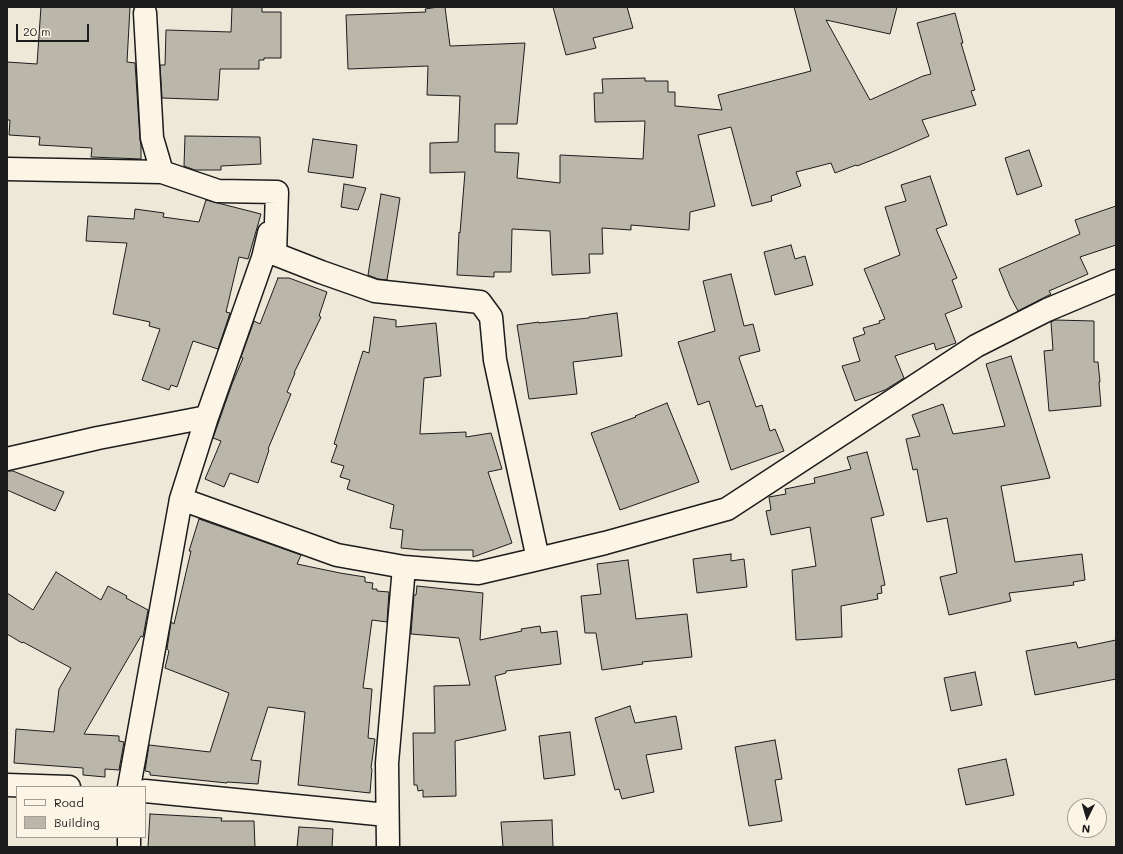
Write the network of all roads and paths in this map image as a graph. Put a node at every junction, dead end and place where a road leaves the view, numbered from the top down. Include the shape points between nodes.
1 (146, 13) dead end
2 (7, 169) edge
3 (162, 172) junction
4 (277, 192) junction
5 (1116, 281) edge
6 (207, 417) junction
7 (7, 459) edge
8 (181, 500) junction
9 (538, 559) junction
10 (404, 567) junction
11 (7, 785) edge
12 (38, 786) edge
13 (129, 786) edge
14 (146, 791) edge
15 (387, 815) junction
16 (388, 847) edge

1 - 3 street via 152,138
2 - 3 street
3 - 4 street via 218,191
4 - 6 street via 263,258
4 - 9 street via 275,254 375,291 480,302 491,317 496,360
5 - 9 street via 1047,310 976,346 727,509
6 - 7 street
6 - 8 street
8 - 10 street via 336,555
8 - 13 street
9 - 10 street via 478,573
10 - 15 street via 388,763
11 - 12 street
14 - 15 street
15 - 16 street

